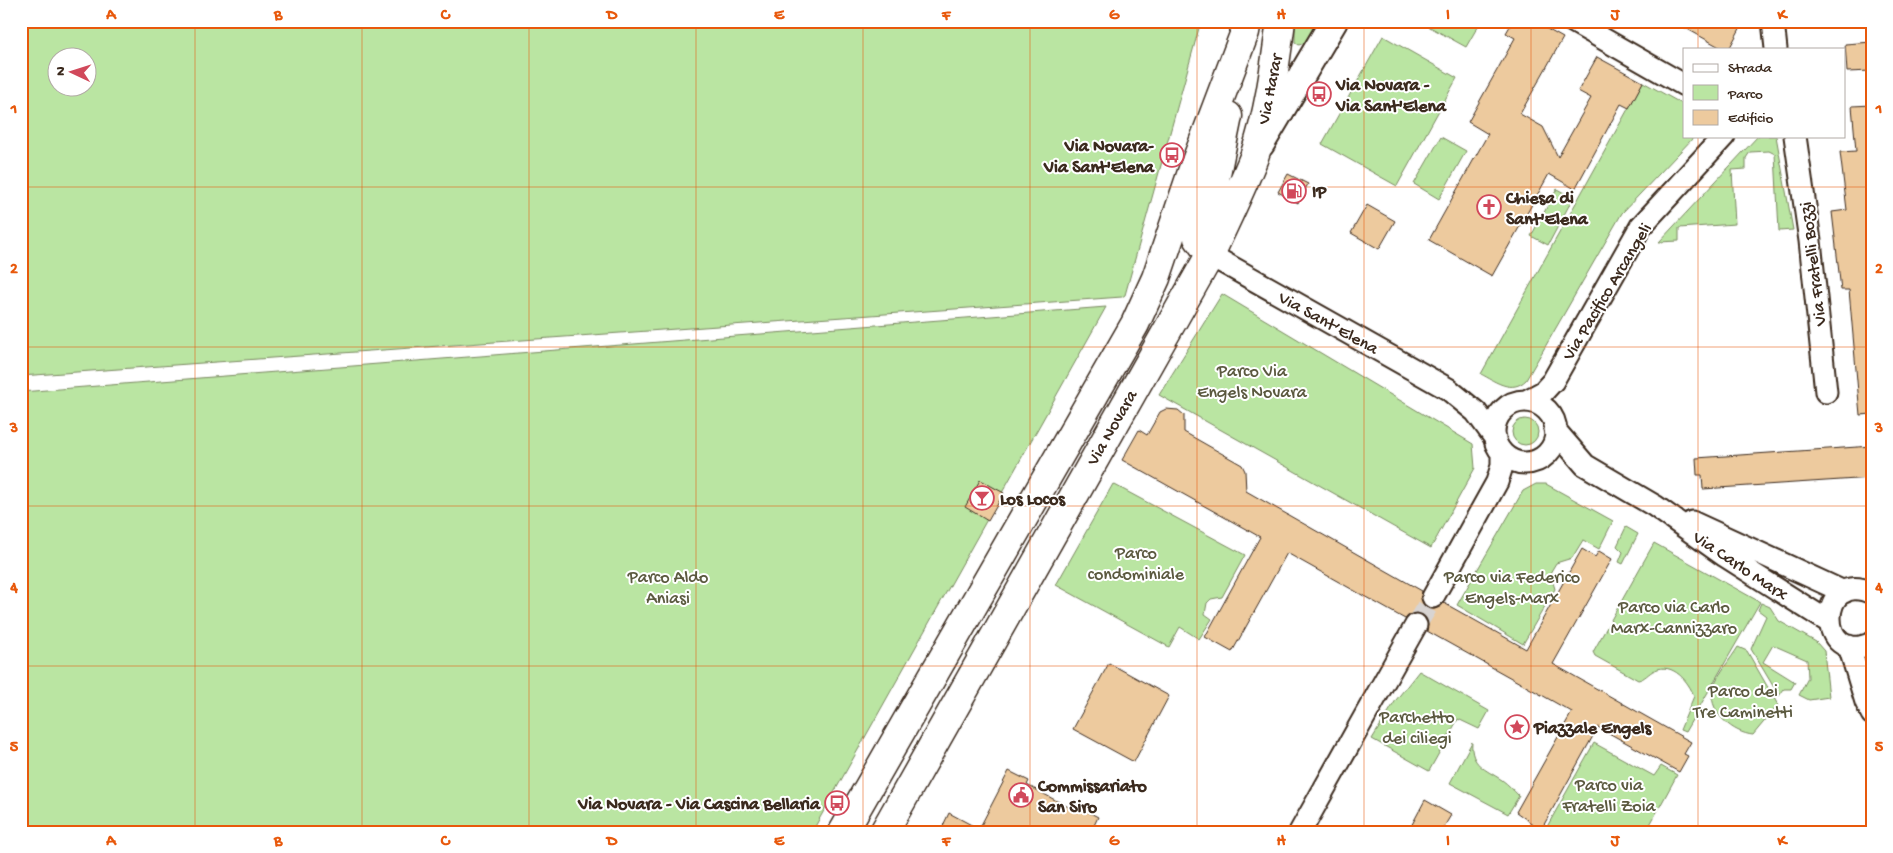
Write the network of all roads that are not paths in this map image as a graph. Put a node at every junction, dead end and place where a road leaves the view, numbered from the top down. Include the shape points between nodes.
1 (1281, 21) edge
2 (1334, 21) edge
3 (1572, 21) edge
4 (1772, 21) edge
5 (1246, 27) edge
6 (1776, 48) edge
7 (1683, 83) edge
8 (1722, 138) edge
9 (1795, 138) edge
10 (1254, 155) junction
11 (1210, 255) junction
12 (1156, 278) junction
13 (1553, 382) junction
14 (1448, 389) junction
15 (1826, 392) dead end
16 (1521, 402) junction
17 (1553, 423) junction
18 (1498, 445) junction
19 (1539, 460) junction
20 (1593, 472) junction
21 (1655, 506) junction
22 (1844, 592) junction
23 (1872, 593) edge
24 (1433, 597) tunnel mouth
25 (1829, 622) junction
26 (1416, 625) tunnel mouth
27 (1872, 643) edge
28 (1850, 646) junction
29 (1872, 714) edge
30 (842, 832) edge
31 (884, 832) edge
32 (1300, 832) edge

1 - 10 main road, Via Harar via 1266,114
2 - 10 street, Via Novara
3 - 7 street
4 - 6 street
5 - 11 main road via 1215,179 1198,238
5 - 12 main road, Via Novara
8 - 13 street, Via Pacifico Arcangeli via 1641,226
9 - 15 street, Via Fratelli Bozzi
10 - 11 main road, Via Novara
11 - 12 main road via 1183,263
11 - 14 street, Via Sant’Elena
11 - 31 main road, Via Novara
12 - 30 main road, Via Novara via 1124,346
13 - 16 street, Via Pacifico Arcangeli via 1543,392
13 - 17 street, Via Pacifico Arcangeli via 1549,400
14 - 16 street, Via Sant’Elena via 1486,402
14 - 18 street, Via Sant’Elena via 1476,412
16 - 17 street via 1540,406
16 - 18 street via 1500,415 1496,424
17 - 19 street via 1553,445
17 - 20 street, Via Carlo Marx via 1570,450
18 - 19 street via 1519,463
18 - 24 street via 1502,466 1496,482
19 - 20 street, Via Carlo Marx via 1569,463
20 - 21 street, Via Carlo Marx
21 - 22 street, Via Carlo Marx
21 - 25 street, Via Carlo Marx via 1725,556
22 - 23 street, Via Carlo Marx via 1859,589
22 - 25 street via 1832,604
25 - 28 street, Via Carlo Marx via 1836,637
26 - 32 street
27 - 28 street
28 - 29 street

